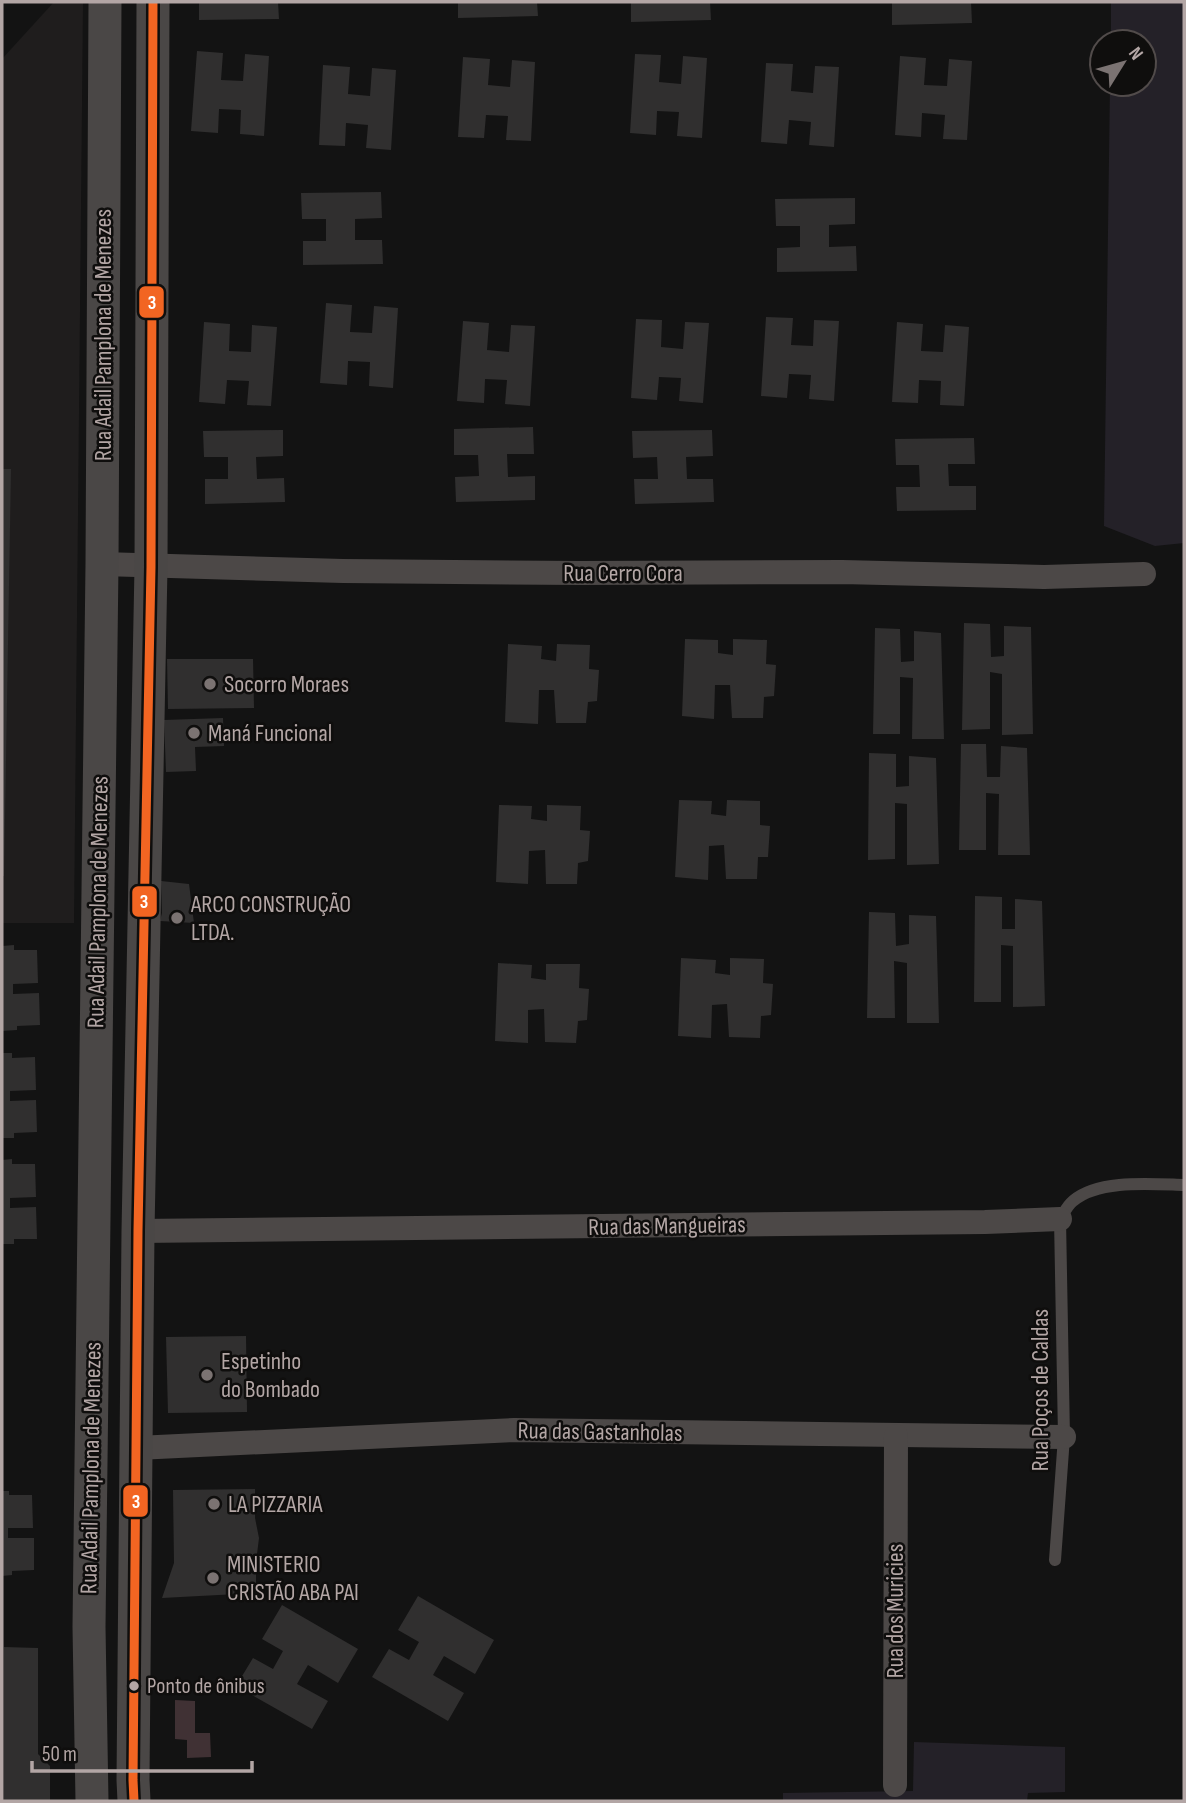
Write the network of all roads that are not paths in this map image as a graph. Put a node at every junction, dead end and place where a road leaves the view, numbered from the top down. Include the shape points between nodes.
1 (105, 2) edge
2 (153, 2) edge
3 (102, 564) junction
4 (151, 567) junction
5 (1144, 574) dead end
6 (1184, 1185) edge
7 (1059, 1219) junction
8 (138, 1231) junction
9 (93, 1375) junction
10 (895, 1436) junction
11 (1064, 1437) junction
12 (136, 1439) junction
13 (91, 1479) junction
14 (135, 1540) junction
15 (1055, 1560) dead end
16 (895, 1786) dead end
17 (92, 1801) edge
18 (134, 1801) edge

1 - 3 main road, Rua Adail Pamplona de Menezes
2 - 4 main road, Rua Adail Pamplona de Menezes
3 - 4 street, Rua Cerro Cora
3 - 9 main road, Rua Adail Pamplona de Menezes
4 - 5 street, Rua Cerro Cora via 1044,577
4 - 8 main road, Rua Adail Pamplona de Menezes
6 - 7 lane via 1111,1186 1088,1191
7 - 8 street, Rua das Mangueiras
7 - 11 lane, Rua Poços de Caldas
8 - 12 main road, Rua Adail Pamplona de Menezes
9 - 12 main road via 103,1385 106,1423
9 - 13 main road, Rua Adail Pamplona de Menezes
10 - 11 street, Rua das Gastanholas
10 - 12 street, Rua das Gastanholas via 514,1430
10 - 16 street, Rua dos Muricies
11 - 15 lane, Rua Poços de Caldas
12 - 14 main road, Rua Adail Pamplona de Menezes
13 - 14 main road via 112,1479 120,1485 125,1525
13 - 17 main road, Rua Adail Pamplona de Menezes
14 - 18 main road, Rua Adail Pamplona de Menezes

